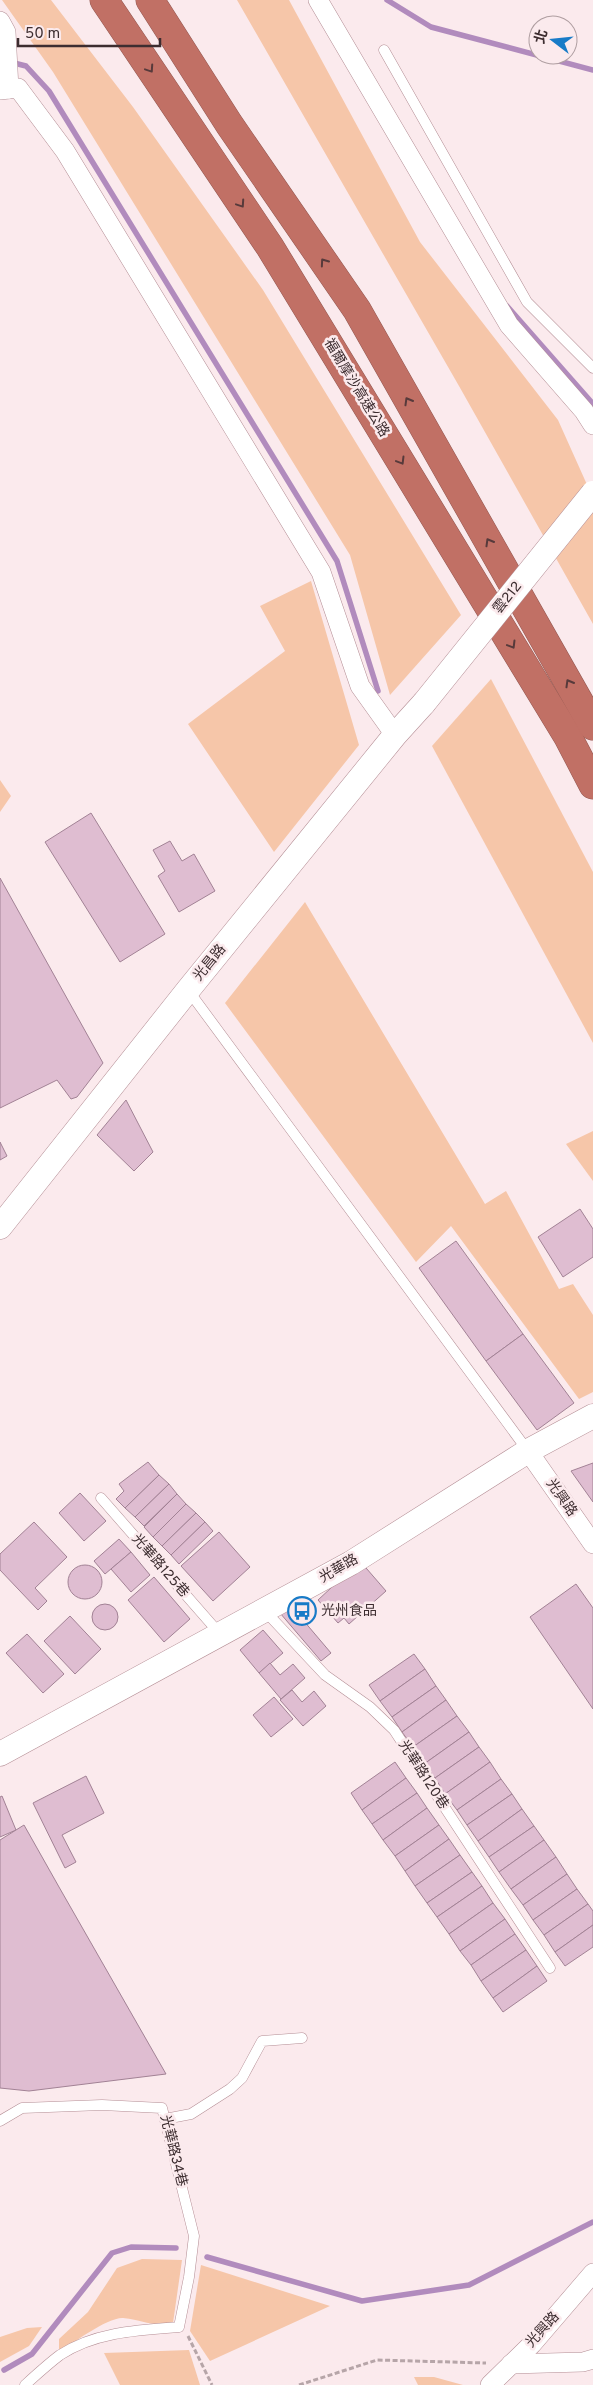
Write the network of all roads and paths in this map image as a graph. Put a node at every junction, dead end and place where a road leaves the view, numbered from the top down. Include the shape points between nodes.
1 (104, 0) edge
2 (150, 0) edge
3 (167, 0) edge
4 (318, 0) edge
5 (0, 22) edge
6 (384, 50) dead end
7 (5, 90) edge
8 (229, 124) junction
9 (593, 368) edge
10 (593, 426) edge
11 (593, 492) edge
12 (424, 703) joint
13 (593, 726) edge
14 (395, 735) junction
15 (593, 785) edge
16 (188, 990) junction
17 (0, 1227) edge
18 (593, 1416) edge
19 (528, 1451) junction
20 (101, 1498) dead end
21 (593, 1544) edge
22 (264, 1610) junction
23 (220, 1634) junction
24 (0, 1754) edge
25 (550, 1968) dead end
26 (302, 2038) dead end
27 (165, 2118) junction
28 (0, 2121) edge
29 (593, 2273) edge
30 (179, 2327) junction
31 (593, 2359) edge
32 (512, 2364) junction
33 (24, 2385) edge
34 (212, 2385) edge
35 (299, 2385) edge
36 (490, 2385) edge

1 -> 15 highway, 福爾摩沙高速公路 via 270,246 568,737
2 - 8 highway
3 - 8 highway
4 - 10 street via 509,325 584,411
5 - 7 street via 6,32 8,49
6 - 9 lane via 528,302
7 - 14 street via 18,88 65,151 321,572 360,686
13 -> 8 highway via 357,310
11 - 12 street, 雲212 / 雲212, bridge
12 - 14 street, 光昌路 / 雲212
14 - 16 street, 光昌路 / 雲212
16 - 17 street, 光昌路 / 雲212
16 - 19 lane
18 - 19 street, 光華路
19 - 21 street, 光興路
19 - 22 street, 光華路 via 351,1563
20 - 23 lane, 光華路125巷
22 - 23 street, 光華路
22 - 25 lane, 光華路120巷 via 325,1675 370,1707 394,1730
23 - 24 street, 光華路
26 - 27 lane via 262,2041 242,2078 230,2089 191,2114
27 - 28 lane, 光華路34巷 via 162,2108 102,2105 22,2108
27 - 30 lane, 光華路34巷 via 194,2236
29 - 32 street, 光興路
30 - 33 lane via 132,2331 93,2339 61,2355
30 - 34 path via 191,2339
31 - 32 street
32 - 35 path via 377,2360
32 - 36 street, 光興路

